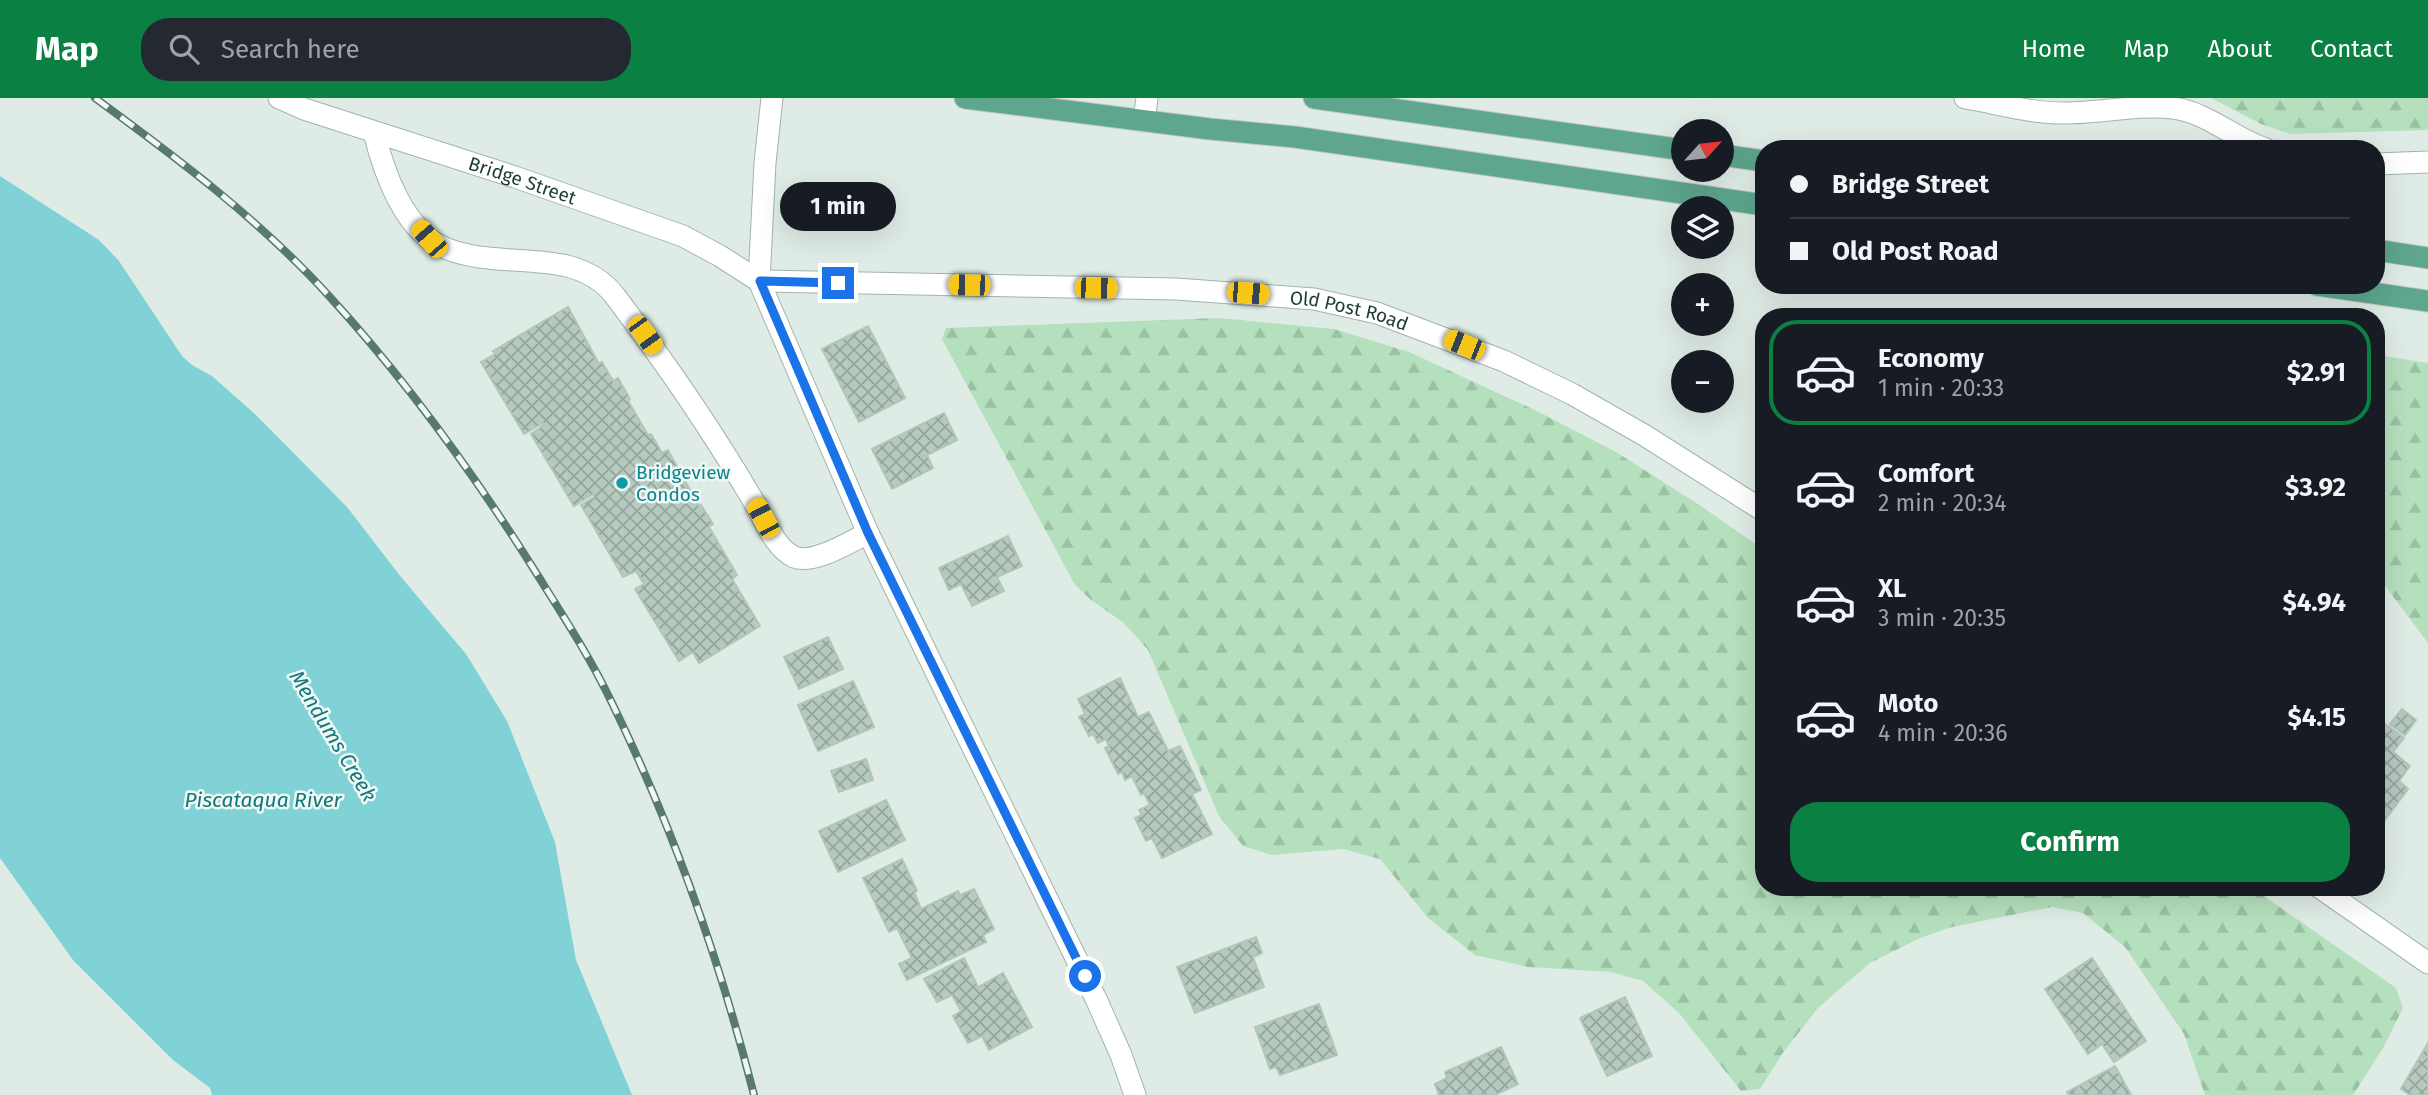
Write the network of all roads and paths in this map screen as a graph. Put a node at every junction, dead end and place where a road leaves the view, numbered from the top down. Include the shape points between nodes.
1 (279, 98) edge
2 (772, 98) edge
3 (965, 98) edge
4 (1147, 98) edge
5 (1314, 98) edge
6 (1965, 98) edge
7 (1144, 121) junction
8 (374, 132) junction
9 (2242, 140) edge
10 (1671, 148) edge
11 (1734, 157) edge
12 (1755, 160) edge
13 (2428, 162) edge
14 (2385, 164) edge
15 (1755, 204) edge
16 (2385, 251) edge
17 (2428, 258) edge
18 (760, 281) junction
19 (2379, 294) edge
20 (2428, 301) edge
21 (1755, 506) edge
22 (868, 533) junction
23 (2332, 896) edge
24 (2428, 963) edge
25 (1135, 1095) edge

1 - 8 street, Bridge Street
2 - 18 street
3 - 7 main road
4 - 7 street
5 - 10 main road
6 - 9 street via 2064,113 2174,108
7 - 15 main road via 1295,137
8 - 18 street, Bridge Street via 682,236
8 - 22 street via 386,175 409,216 429,239 469,255 573,268 611,290 674,376 784,550 804,559
11 - 12 main road
13 - 14 street
16 - 17 main road
18 - 21 street, Old Post Road via 1188,290 1314,299 1377,313 1504,361 1572,394
18 - 22 street
19 - 20 main road
22 - 25 street via 1097,1001
23 - 24 street

